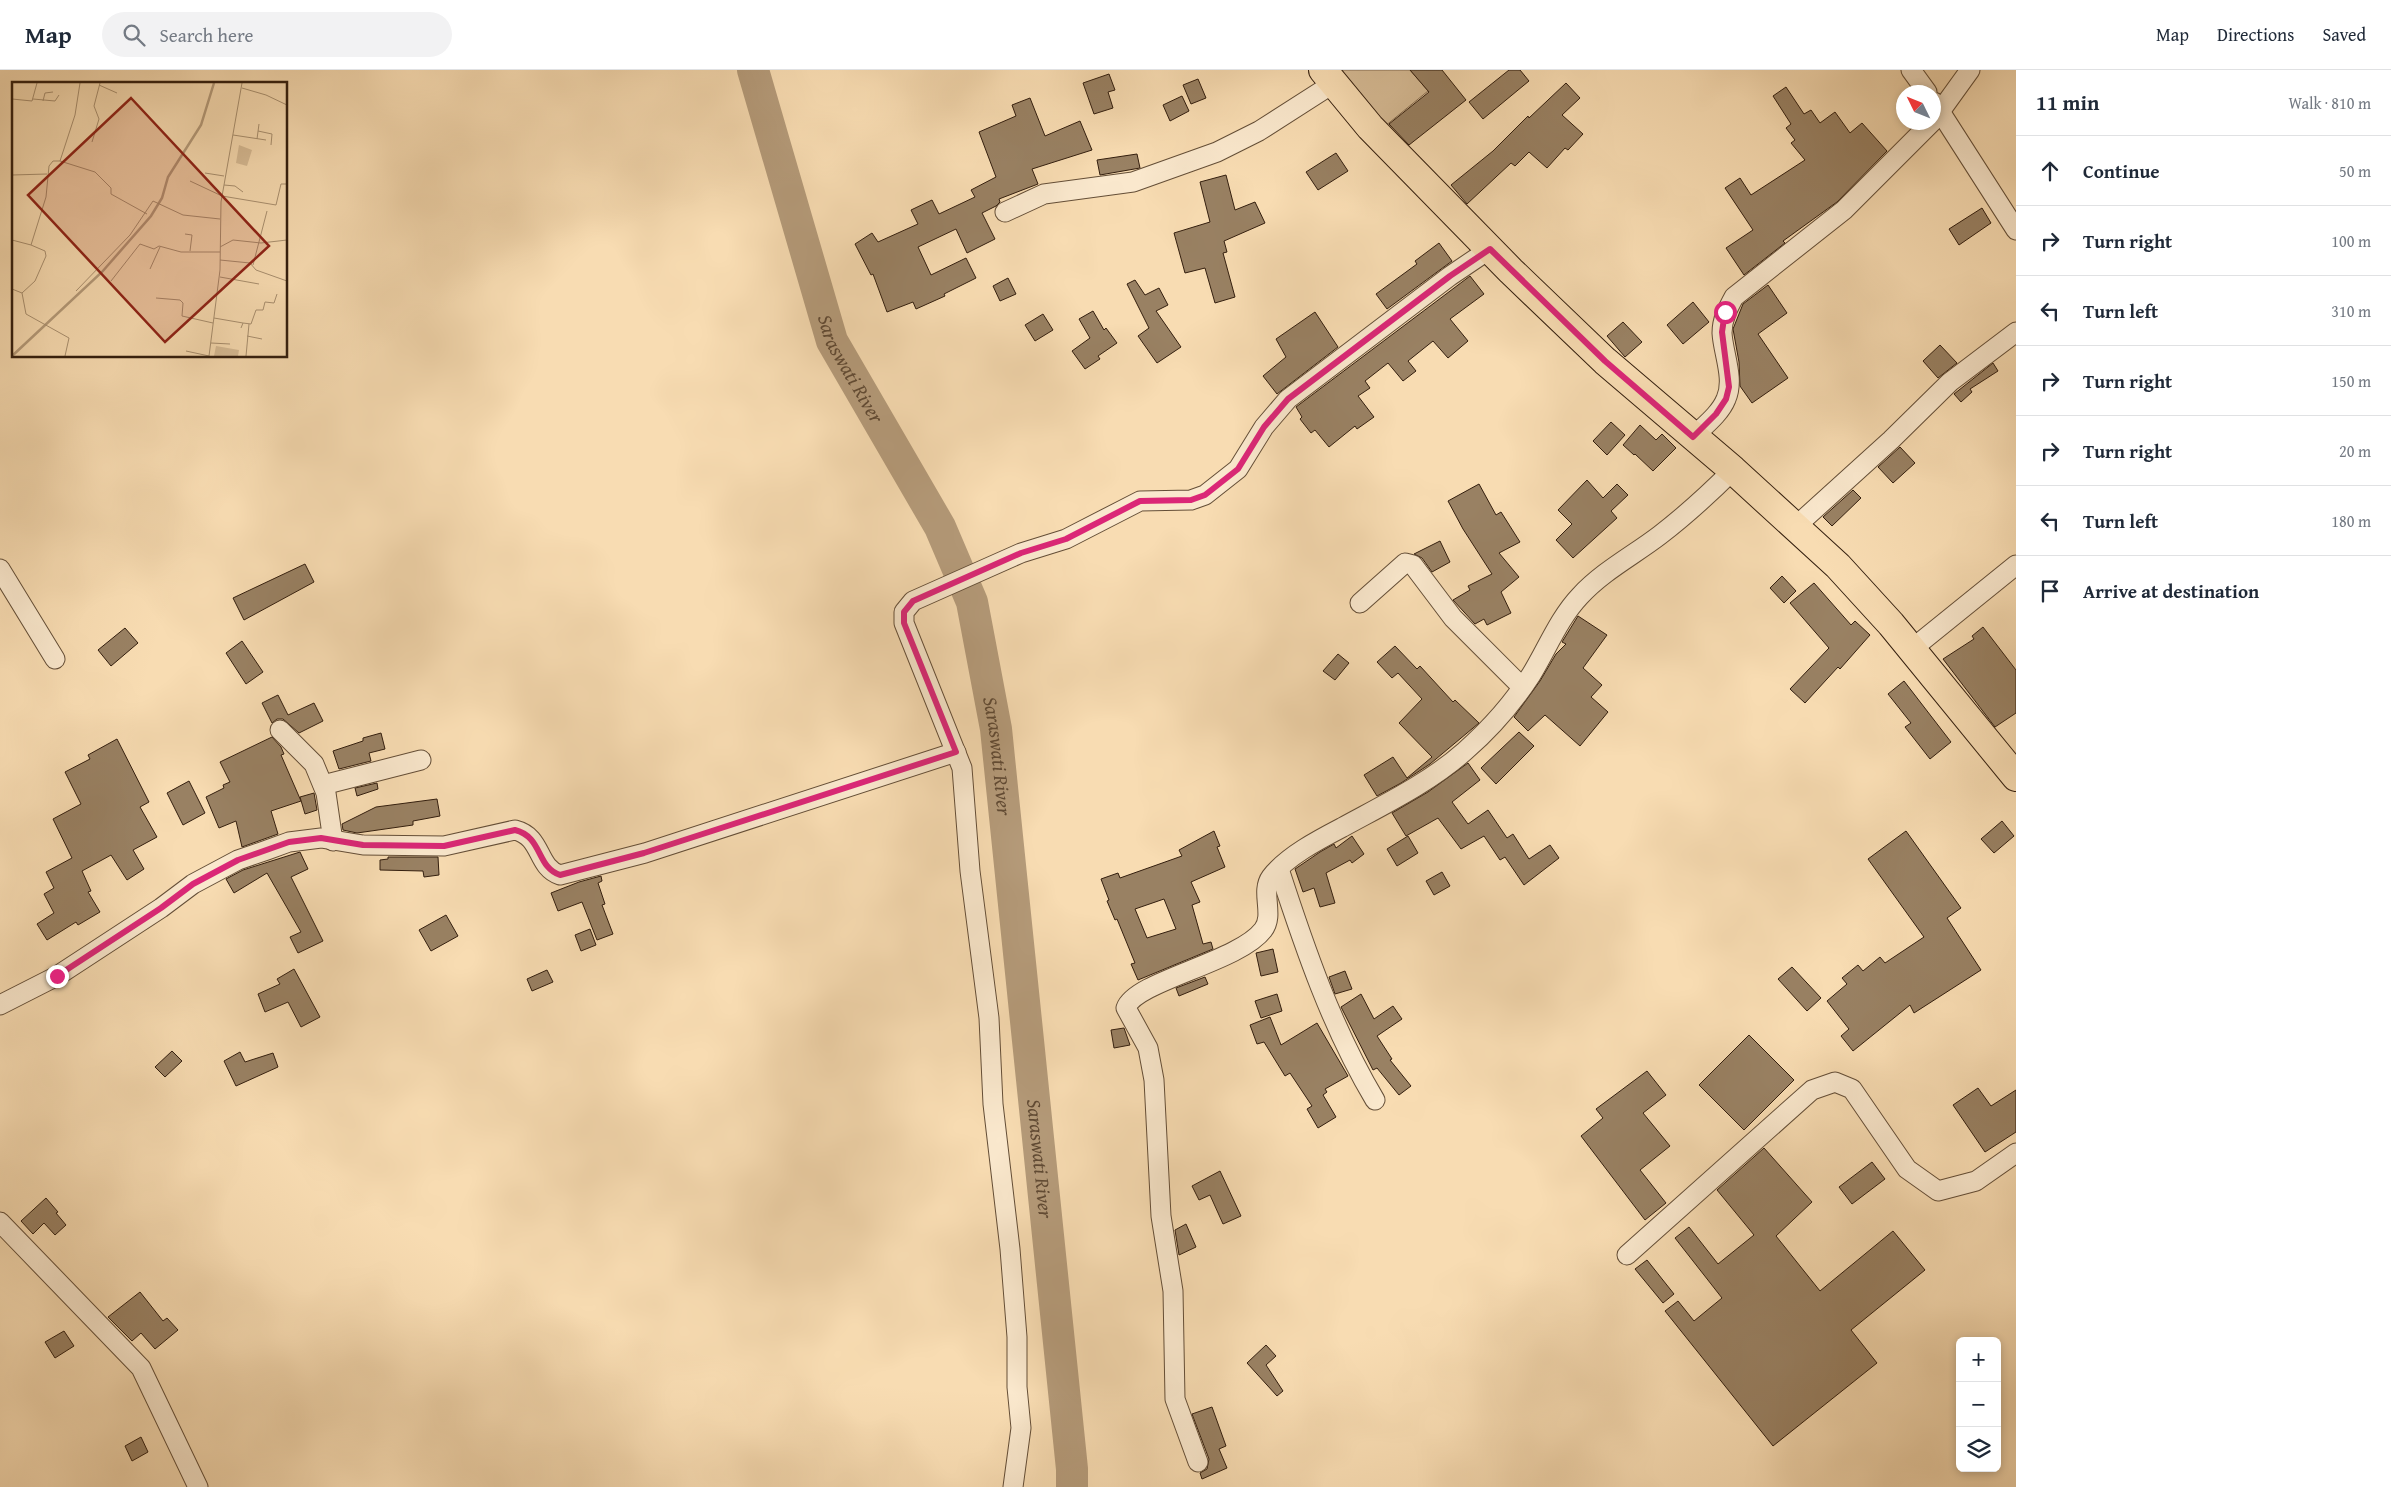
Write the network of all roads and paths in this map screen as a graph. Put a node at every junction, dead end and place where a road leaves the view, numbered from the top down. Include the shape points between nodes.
1 (1912, 70) edge
2 (1970, 70) edge
3 (1333, 76) edge
4 (1922, 85) edge
5 (1941, 107) edge
6 (1941, 124) edge
7 (1921, 130) edge
8 (1005, 212) dead end
9 (2016, 230) edge
10 (1490, 249) junction
11 (2016, 332) edge
12 (1693, 437) junction
13 (1733, 470) junction
14 (1795, 527) junction
15 (2016, 565) edge
16 (0, 569) edge
17 (1360, 603) dead end
18 (1912, 649) junction
19 (55, 659) dead end
20 (1522, 687) junction
21 (280, 730) dead end
22 (956, 752) junction
23 (421, 760) dead end
24 (2016, 777) edge
25 (323, 785) junction
26 (333, 840) junction
27 (1279, 869) junction
28 (0, 1005) edge
29 (1375, 1100) dead end
30 (2016, 1153) edge
31 (0, 1222) edge
32 (1626, 1255) dead end
33 (1198, 1462) dead end
34 (198, 1487) edge
35 (1013, 1487) edge

1 - 4 street
2 - 5 street
3 - 8 street via 1259,131 1217,152 1133,182 1044,194
3 - 10 main road via 1370,127
6 - 9 street
7 - 12 street via 1844,210 1734,297 1725,312 1722,332 1729,387 1726,399
10 - 12 main road via 1605,361
10 - 22 street via 1288,399 1264,427 1238,469 1205,495 1191,500 1140,501 1066,539 1021,553 913,601 904,612 904,623
11 - 14 street via 1950,382
12 - 13 main road
13 - 14 main road
13 - 20 street via 1660,535 1578,597
14 - 18 main road via 1844,573
15 - 18 street
16 - 19 street
17 - 20 street via 1405,563 1413,565 1453,618
18 - 24 main road
20 - 27 street via 1504,713 1428,780 1308,846
21 - 25 street via 314,764
22 - 26 street via 644,853 560,875 547,866 533,839 515,830 444,846 363,845
22 - 35 street via 962,768 970,871 989,1018 993,1104 1010,1249 1021,1428
23 - 25 street
25 - 26 street
26 - 28 street via 321,838 289,842 238,860 193,884 57,976
27 - 29 street via 1335,1023 1350,1059
27 - 33 street via 1267,887 1265,929 1216,962 1186,971 1152,987 1132,999 1126,1008 1148,1048 1154,1080 1162,1216 1173,1291 1175,1399
30 - 32 street via 1976,1181 1938,1191 1907,1169 1852,1089 1834,1082 1812,1090
31 - 34 street via 141,1368

